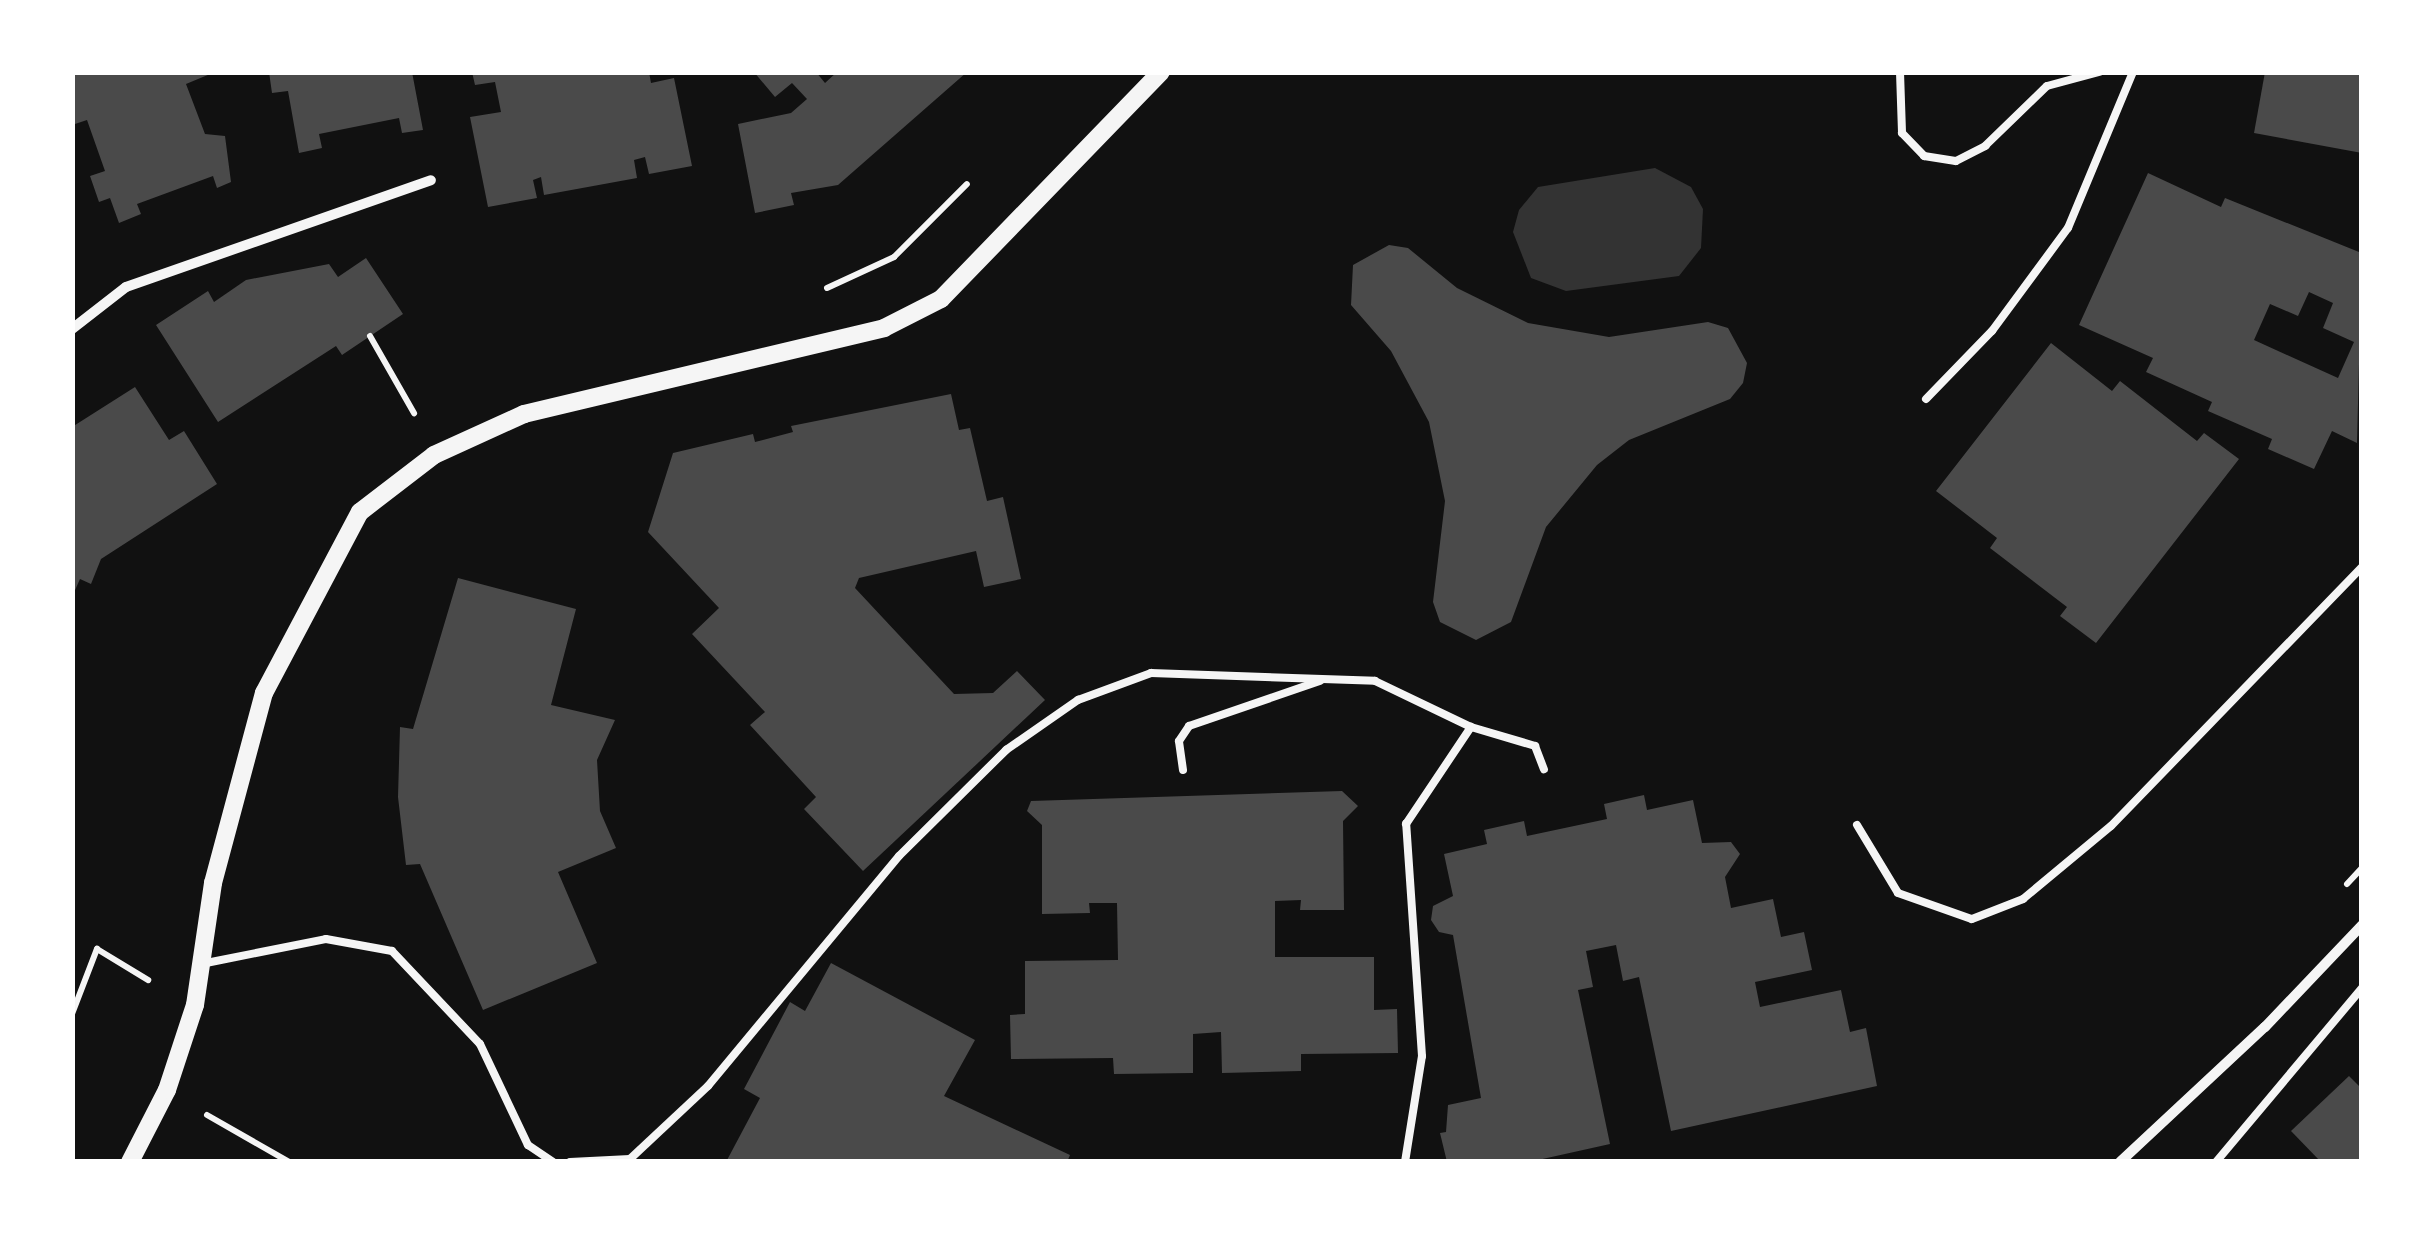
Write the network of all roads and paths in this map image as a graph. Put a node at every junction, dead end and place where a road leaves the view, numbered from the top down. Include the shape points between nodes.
1 (1161, 72) edge
2 (1900, 72) edge
3 (2098, 72) edge
4 (2133, 72) edge
5 (431, 180) dead end
6 (967, 184) dead end
7 (821, 291) dead end
8 (72, 329) edge
9 (370, 336) dead end
10 (1926, 399) dead end
11 (426, 409) dead end
12 (415, 416) junction
13 (400, 427) dead end
14 (2362, 567) edge
15 (1324, 679) junction
16 (1471, 728) junction
17 (1183, 770) dead end
18 (1544, 770) dead end
19 (1856, 825) dead end
20 (2362, 925) edge
21 (201, 964) junction
22 (159, 966) dead end
23 (2362, 988) edge
24 (72, 1014) edge
25 (198, 1110) dead end
26 (130, 1162) edge
27 (289, 1162) edge
28 (553, 1162) edge
29 (570, 1162) edge
30 (1405, 1162) edge
31 (2120, 1162) edge
32 (2216, 1162) edge

1 - 21 street via 941,299 884,328 524,414 434,456 360,512 264,692 213,883
2 - 3 lane via 1902,133 1924,156 1956,161 1984,146 2048,86
4 - 10 lane via 2068,228 1992,331
5 - 8 street via 126,286
6 - 7 path via 894,257
9 - 12 path
11 - 12 path
12 - 13 path
14 - 19 lane via 2112,826 2023,899 1972,918 1898,893
15 - 16 lane via 1374,681
15 - 17 lane via 1189,726 1179,741
15 - 29 lane via 1152,672 1078,700 1006,750 899,856 708,1086 630,1158
16 - 18 lane via 1535,746
16 - 30 lane via 1406,824 1422,1056
20 - 31 street via 2265,1027
21 - 26 street via 167,1090
21 - 28 lane via 326,939 392,951 480,1044 528,1145
22 - 24 path via 154,983 98,949
23 - 32 lane
25 - 27 path

